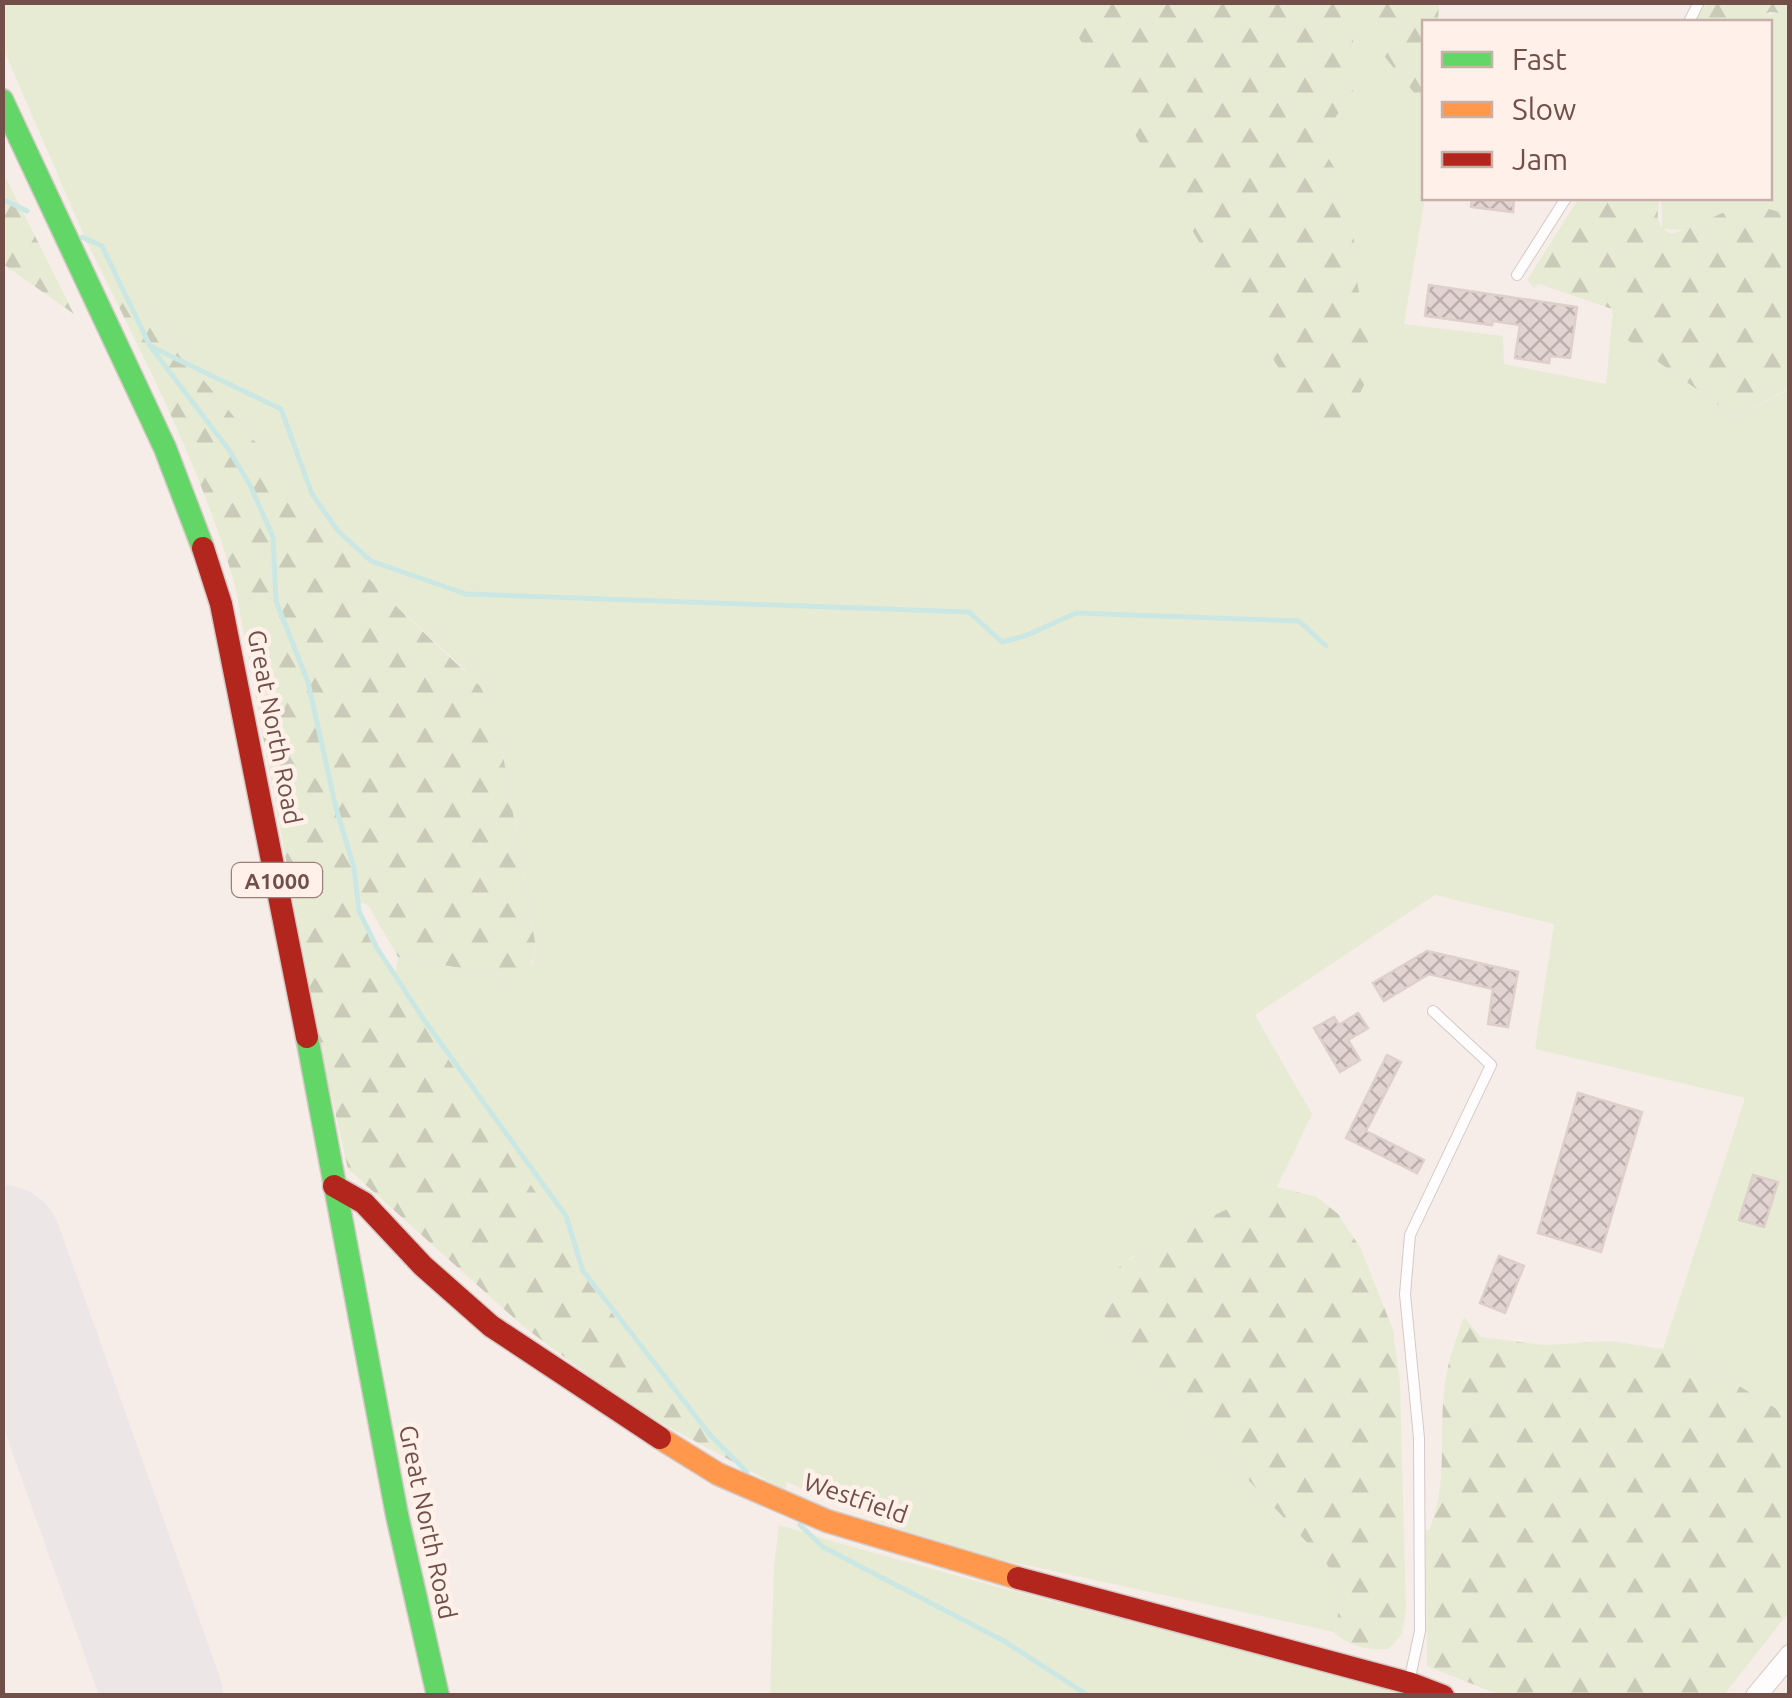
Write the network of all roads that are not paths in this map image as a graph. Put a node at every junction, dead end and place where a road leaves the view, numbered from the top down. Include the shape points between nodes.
1 (2, 100) edge
2 (1565, 200) edge
3 (1517, 274) dead end
4 (1434, 1011) dead end
5 (334, 1186) junction
6 (1790, 1654) edge
7 (1409, 1683) junction
8 (438, 1696) edge
9 (1443, 1696) edge
10 (1756, 1696) edge

1 - 5 main road, Great North Road / A1000 via 158,432 221,604
2 - 3 lane
4 - 7 lane via 1492,1065 1410,1234 1405,1294 1418,1438 1420,1630
5 - 7 main road, Westfield via 364,1203 491,1326 718,1474 826,1521 988,1570
5 - 8 main road, Great North Road / A1000
6 - 10 street
7 - 9 main road, Westfield

